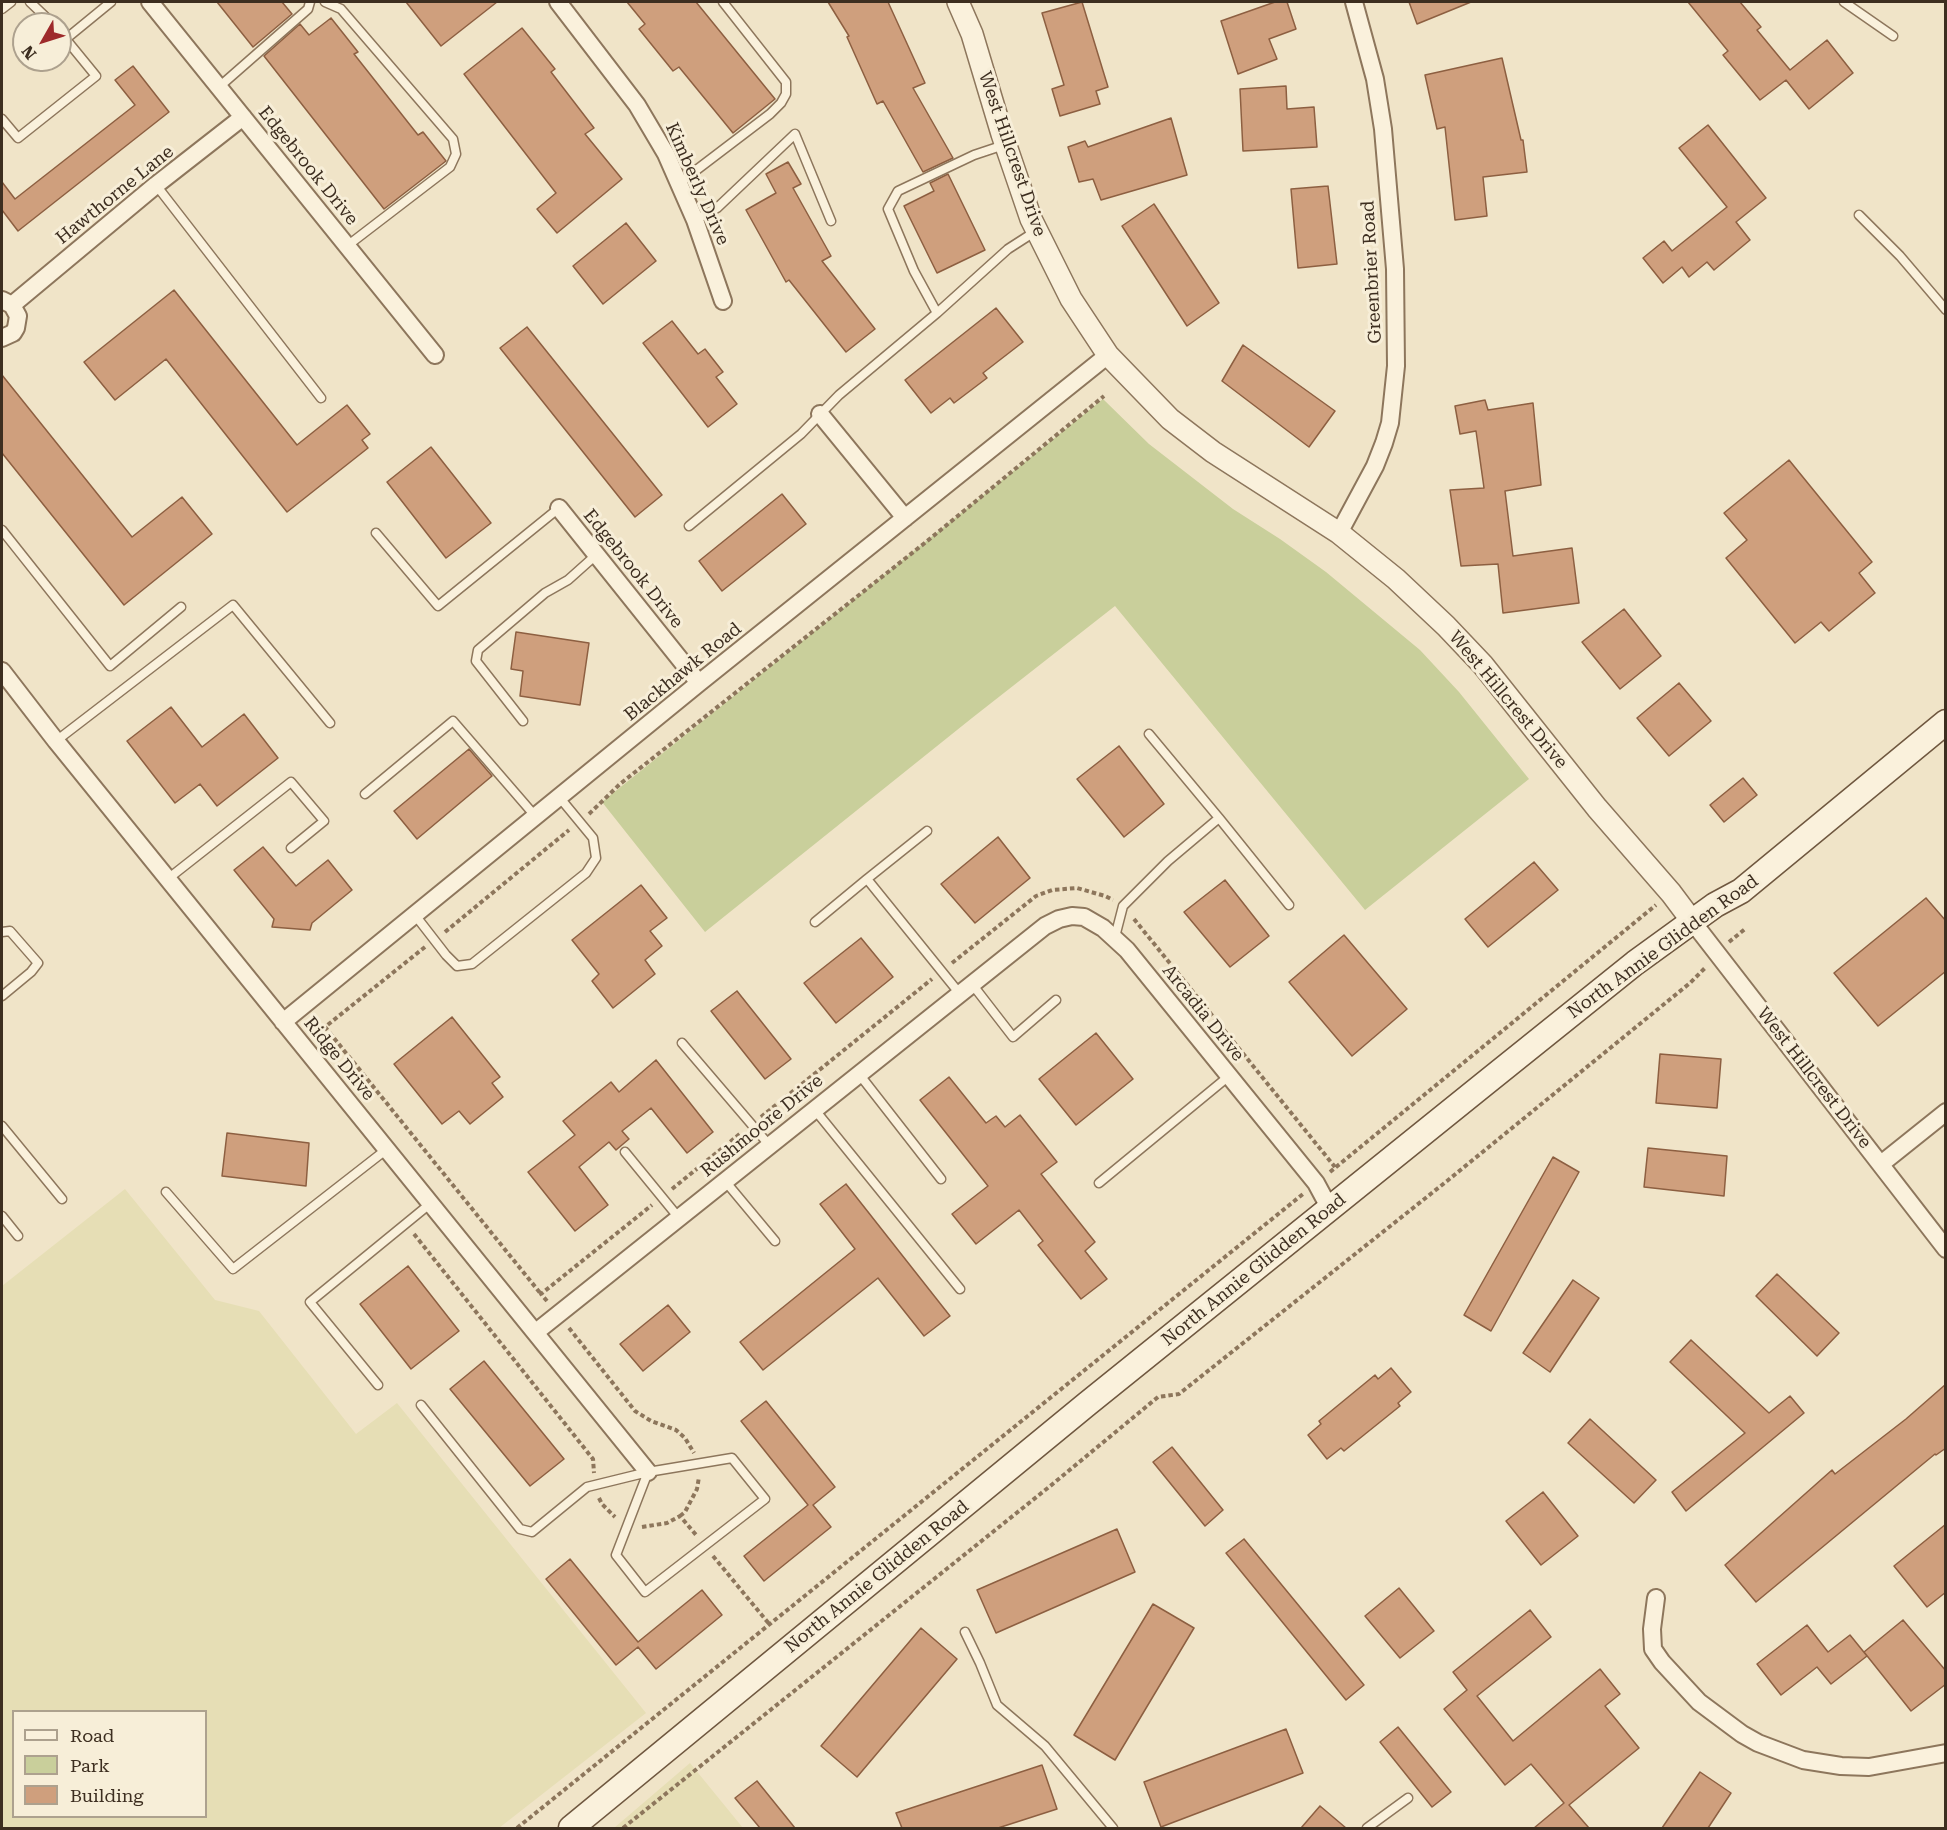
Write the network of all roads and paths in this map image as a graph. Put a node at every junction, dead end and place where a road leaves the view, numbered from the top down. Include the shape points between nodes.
1 (11, 2) edge
2 (111, 2) edge
3 (150, 2) edge
4 (310, 2) edge
5 (325, 2) edge
6 (558, 2) edge
7 (723, 2) edge
8 (958, 2) edge
9 (1354, 2) edge
10 (1844, 2) edge
11 (2, 9) edge
12 (72, 29) edge
13 (1893, 36) dead end
14 (72, 46) edge
15 (219, 87) junction
16 (243, 117) junction
17 (2, 119) edge
18 (1005, 144) junction
19 (678, 184) junction
20 (156, 186) junction
21 (1858, 215) dead end
22 (695, 220) junction
23 (831, 221) dead end
24 (1037, 231) junction
25 (347, 246) junction
26 (723, 301) dead end
27 (7, 302) edge
28 (1946, 310) edge
29 (937, 313) junction
30 (2, 338) edge
31 (435, 355) dead end
32 (1108, 355) junction
33 (1104, 396) dead end
34 (321, 398) dead end
35 (820, 414) junction
36 (559, 508) joint
37 (904, 518) junction
38 (689, 526) dead end
39 (2, 530) edge
40 (376, 533) dead end
41 (1340, 533) junction
42 (596, 555) junction
43 (181, 607) dead end
44 (2, 671) edge
45 (699, 683) junction
46 (523, 722) dead end
47 (1946, 722) edge
48 (330, 723) dead end
49 (1149, 734) dead end
50 (56, 741) junction
51 (365, 794) dead end
52 (560, 798) junction
53 (536, 817) junction
54 (1219, 818) junction
55 (579, 822) junction
56 (927, 831) dead end
57 (291, 848) dead end
58 (169, 878) junction
59 (867, 879) junction
60 (1671, 893) junction
61 (1289, 905) dead end
62 (1123, 906) junction
63 (416, 915) junction
64 (1692, 921) junction
65 (815, 922) dead end
66 (1744, 928) dead end
67 (2, 932) edge
68 (1114, 937) junction
69 (435, 940) junction
70 (1014, 951) joint
71 (1718, 954) junction
72 (943, 970) junction
73 (966, 989) junction
74 (2, 996) edge
75 (1056, 1000) dead end
76 (283, 1022) junction
77 (682, 1043) dead end
78 (859, 1074) junction
79 (1229, 1076) junction
80 (815, 1110) junction
81 (1946, 1112) edge
82 (751, 1125) junction
83 (2, 1126) edge
84 (770, 1146) junction
85 (387, 1149) junction
86 (625, 1152) dead end
87 (1881, 1164) junction
88 (1335, 1167) junction
89 (940, 1179) dead end
90 (725, 1181) junction
91 (1316, 1183) junction
92 (1099, 1184) dead end
93 (166, 1192) dead end
94 (662, 1197) junction
95 (62, 1199) dead end
96 (430, 1203) junction
97 (1330, 1209) junction
98 (2, 1216) edge
99 (679, 1218) junction
100 (411, 1230) dead end
101 (18, 1236) dead end
102 (775, 1241) dead end
103 (1946, 1249) edge
104 (960, 1288) dead end
105 (541, 1294) junction
106 (558, 1314) junction
107 (536, 1332) junction
108 (378, 1386) dead end
109 (421, 1405) dead end
110 (698, 1464) junction
111 (648, 1472) junction
112 (595, 1485) junction
113 (680, 1515) junction
114 (628, 1524) junction
115 (705, 1546) junction
116 (1656, 1598) dead end
117 (770, 1625) junction
118 (964, 1632) dead end
119 (1946, 1753) edge
120 (1408, 1798) dead end
121 (518, 1828) edge
122 (571, 1828) edge
123 (623, 1828) edge
124 (1113, 1828) edge
125 (1366, 1828) edge

1 - 11 lane
2 - 12 lane
3 - 15 street, Edgebrook Drive
4 - 15 lane via 308,9
5 - 25 lane via 341,9 446,130 456,154 450,167
6 - 19 street, Kimberly Drive via 637,105 666,154
7 - 19 lane via 786,82 786,94 770,114
8 - 18 street, West Hillcrest Drive via 972,34
9 - 41 street, Greenbrier Road via 1375,79 1383,129 1395,269 1396,366 1384,443
10 - 13 lane
14 - 17 lane via 96,76 18,138
15 - 16 street, Edgebrook Drive
16 - 20 street, Hawthorne Lane
16 - 25 street, Edgebrook Drive
18 - 24 street, West Hillcrest Drive
18 - 29 lane via 898,191 888,209
19 - 22 street, Kimberly Drive
20 - 27 street, Hawthorne Lane
20 - 34 lane
21 - 28 lane
22 - 23 lane via 717,208 795,134
22 - 26 street, Kimberly Drive
24 - 29 lane via 1008,249
24 - 32 street, West Hillcrest Drive via 1071,299
25 - 31 street, Edgebrook Drive
27 - 30 street, Hawthorne Lane via 18,316 13,333
29 - 35 lane
32 - 37 street, Blackhawk Road
32 - 41 street, West Hillcrest Drive via 1170,419 1213,452
33 - 55 path via 620,784
35 - 37 street
35 - 38 lane
36 - 40 lane via 438,606
36 - 42 street, Edgebrook Drive
37 - 45 street, Blackhawk Road
39 - 43 lane via 110,666
41 - 60 street, West Hillcrest Drive via 1396,579 1483,664 1597,808
42 - 45 street, Edgebrook Drive
42 - 46 lane via 478,650 476,661
44 - 50 street, Ridge Drive
45 - 52 street, Blackhawk Road
47 - 64 main road, North Annie Glidden Road via 1741,891
48 - 50 lane via 233,605
49 - 54 lane
50 - 58 street, Ridge Drive
51 - 53 lane via 453,721
52 - 53 street, Blackhawk Road
52 - 55 lane
53 - 63 street, Blackhawk Road
54 - 61 lane
54 - 62 lane
55 - 69 path
55 - 69 lane via 592,838 596,858 586,873 472,964 457,966
56 - 59 lane
57 - 58 lane via 324,821 291,782
58 - 76 street, Ridge Drive
59 - 65 lane
59 - 72 lane
60 - 64 street, West Hillcrest Drive
60 - 88 path
62 - 68 lane
62 - 72 path via 1077,888 1052,890 1036,896
62 - 88 path
63 - 69 lane
63 - 76 street, Blackhawk Road
64 - 71 street, West Hillcrest Drive
64 - 97 main road, North Annie Glidden Road
66 - 71 path
67 - 74 lane via 10,930 38,963
68 - 70 street, Arcadia Drive via 1084,917 1072,916 1045,926
68 - 79 street, Arcadia Drive
69 - 105 path via 325,1027
70 - 73 street, Rushmoore Drive
71 - 87 street, West Hillcrest Drive
71 - 123 path via 1690,983 1466,1166 1179,1394 1158,1397
72 - 73 lane
72 - 82 path
73 - 75 lane via 1013,1037
73 - 78 street, Rushmoore Drive
76 - 85 street, Ridge Drive
77 - 82 lane
78 - 80 street, Rushmoore Drive
78 - 89 lane
79 - 91 street, Arcadia Drive
79 - 92 lane
80 - 84 street, Rushmoore Drive
80 - 104 lane
81 - 87 street
82 - 84 lane
82 - 94 path
83 - 95 lane
84 - 90 street, Rushmoore Drive
85 - 93 lane via 233,1269
85 - 96 street, Ridge Drive
86 - 94 lane
87 - 103 street, West Hillcrest Drive
88 - 91 path
90 - 99 street, Rushmoore Drive
90 - 102 lane
91 - 97 street, Arcadia Drive
91 - 117 path
94 - 99 lane
94 - 105 path
96 - 107 street, Ridge Drive
96 - 108 lane via 310,1302
97 - 122 main road, North Annie Glidden Road
98 - 101 lane
99 - 106 street, Rushmoore Drive
100 - 112 path via 593,1459
105 - 106 path
106 - 107 street, Rushmoore Drive
106 - 110 path via 635,1411 685,1437
107 - 111 street, Ridge Drive
109 - 112 lane via 520,1529 532,1532 587,1487
110 - 111 lane
110 - 113 path via 698,1489
110 - 115 lane via 732,1458 765,1499
111 - 112 lane
111 - 114 lane
112 - 114 path via 602,1504
113 - 114 path via 656,1526
113 - 115 path
114 - 115 lane via 616,1555 645,1592
115 - 117 path
116 - 119 street via 1653,1649 1662,1662 1699,1702 1758,1743 1803,1760 1841,1766 1869,1767
117 - 121 path
118 - 124 lane via 997,1705 1045,1746
120 - 125 lane

